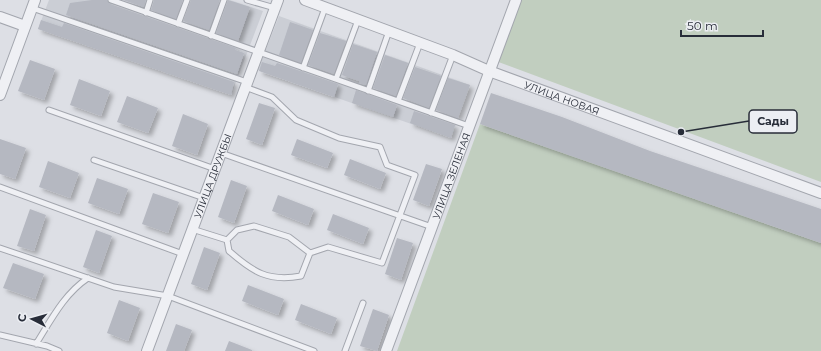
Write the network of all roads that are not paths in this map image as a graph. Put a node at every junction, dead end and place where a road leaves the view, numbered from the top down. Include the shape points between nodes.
1 (111, 0) edge
2 (150, 0) edge
3 (187, 0) edge
4 (224, 0) edge
5 (247, 0) edge
6 (305, 0) edge
7 (516, 0) edge
8 (33, 4) edge
9 (276, 4) edge
10 (326, 8) junction
11 (146, 13) junction
12 (0, 17) edge
13 (358, 20) junction
14 (178, 24) junction
15 (25, 26) junction
16 (389, 31) junction
17 (211, 36) junction
18 (420, 43) junction
19 (258, 52) junction
20 (453, 55) junction
21 (303, 68) junction
22 (489, 71) junction
23 (336, 80) junction
24 (246, 85) junction
25 (368, 91) junction
26 (0, 95) edge
27 (398, 101) junction
28 (49, 110) dead end
29 (431, 113) junction
30 (469, 126) junction
31 (221, 153) junction
32 (94, 160) dead end
33 (215, 169) junction
34 (0, 186) edge
35 (821, 193) edge
36 (204, 198) junction
37 (400, 216) junction
38 (432, 227) junction
39 (192, 229) junction
40 (227, 240) junction
41 (0, 248) edge
42 (310, 253) junction
43 (183, 254) junction
44 (88, 278) junction
45 (168, 296) junction
46 (363, 303) dead end
47 (0, 335) edge
48 (36, 344) junction
49 (59, 351) edge
50 (147, 351) edge
51 (314, 351) edge
52 (345, 351) edge
53 (386, 351) edge

1 - 11 lane
2 - 11 lane
3 - 14 lane
4 - 17 lane
5 - 9 lane
6 - 10 street, УЛИЦА НОВАЯ
7 - 22 street, УЛИЦА ЗЕЛЕНАЯ
8 - 15 street
8 - 24 lane
9 - 19 street, УЛИЦА ДРУЖБЫ
10 - 13 street, УЛИЦА НОВАЯ
10 - 21 lane
11 - 14 lane
12 - 15 street
13 - 16 street, УЛИЦА НОВАЯ
13 - 23 lane
14 - 17 lane
15 - 26 street
16 - 18 street, УЛИЦА НОВАЯ
16 - 25 lane
17 - 19 lane
18 - 20 street, УЛИЦА НОВАЯ
18 - 27 lane
19 - 21 lane
19 - 24 street, УЛИЦА ДРУЖБЫ
20 - 22 street, УЛИЦА НОВАЯ
20 - 29 lane
21 - 23 lane
22 - 30 street, УЛИЦА ЗЕЛЕНАЯ
22 - 35 street, УЛИЦА НОВАЯ
23 - 25 lane
24 - 31 street, УЛИЦА ДРУЖБЫ
24 - 37 lane via 272,97 296,120 339,138 380,147 386,165 415,175
25 - 27 lane
27 - 29 lane
28 - 33 lane
29 - 30 lane
30 - 38 street, УЛИЦА ЗЕЛЕНАЯ
31 - 33 street, УЛИЦА ДРУЖБЫ
31 - 37 lane
32 - 36 lane
33 - 36 street, УЛИЦА ДРУЖБЫ
34 - 43 lane
36 - 39 street, УЛИЦА ДРУЖБЫ
37 - 38 lane
37 - 42 lane via 382,263 328,247
38 - 53 street, УЛИЦА ЗЕЛЕНАЯ
39 - 40 lane
39 - 43 street, УЛИЦА ДРУЖБЫ
40 - 42 lane via 236,230 254,226 289,237
40 - 42 lane via 229,251 249,269 267,276 287,279 301,276
41 - 44 lane
43 - 45 street, УЛИЦА ДРУЖБЫ
44 - 45 lane via 114,287
44 - 48 lane via 65,298
45 - 50 street, УЛИЦА ДРУЖБЫ
45 - 51 lane
46 - 52 lane
47 - 48 lane
48 - 49 lane

